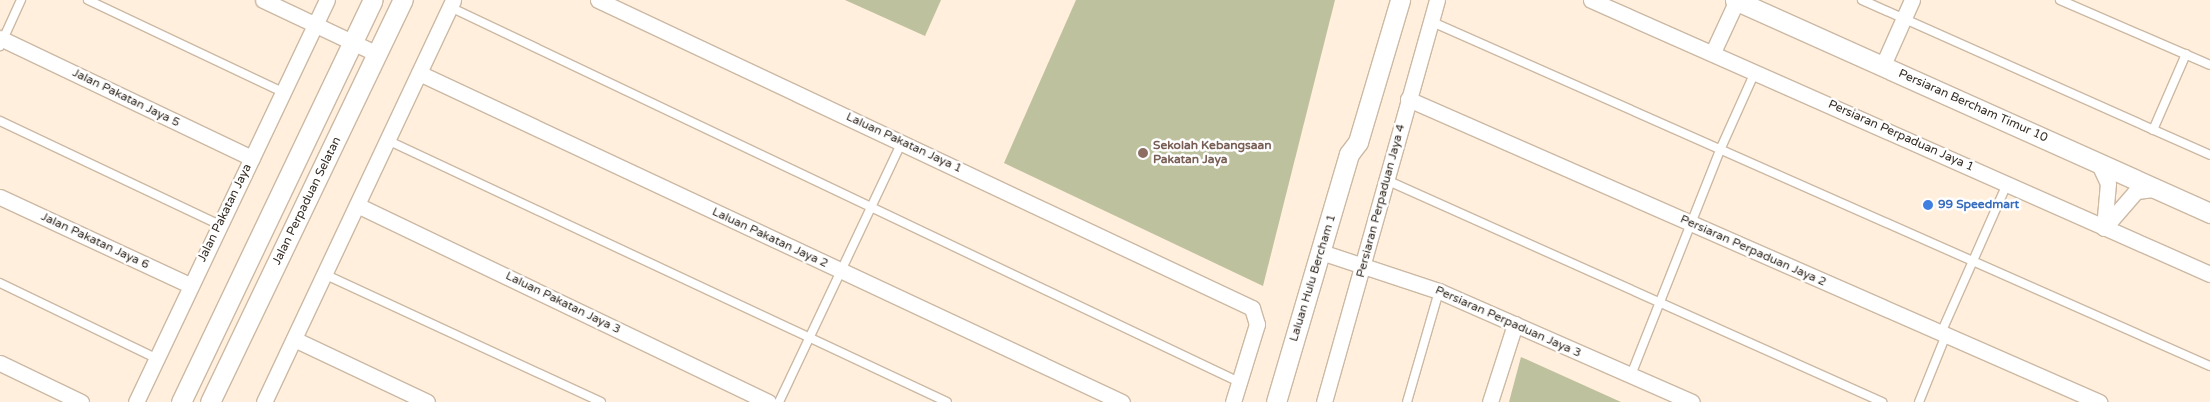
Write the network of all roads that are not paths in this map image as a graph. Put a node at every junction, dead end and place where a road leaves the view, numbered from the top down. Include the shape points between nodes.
1 (21, 0) edge
2 (88, 0) edge
3 (263, 0) edge
4 (327, 0) edge
5 (373, 0) edge
6 (404, 0) edge
7 (598, 0) edge
8 (1389, 0) edge
9 (1400, 0) edge
10 (1437, 0) edge
11 (1591, 0) edge
12 (1736, 0) edge
13 (1762, 0) edge
14 (1862, 0) edge
15 (1912, 0) edge
16 (2060, 0) edge
17 (452, 3) edge
18 (1904, 18) junction
19 (1430, 21) junction
20 (315, 25) junction
21 (1, 41) edge
22 (353, 43) junction
23 (1713, 52) junction
24 (378, 54) junction
25 (2186, 54) junction
26 (1885, 61) junction
27 (2210, 65) edge
28 (1755, 72) junction
29 (419, 73) junction
30 (283, 92) junction
31 (1408, 99) junction
32 (0, 121) edge
33 (2154, 130) junction
34 (387, 140) junction
35 (902, 142) junction
36 (1720, 150) junction
37 (1349, 154) junction
38 (2210, 155) edge
39 (252, 158) junction
40 (2098, 162) junction
41 (1384, 179) junction
42 (2007, 184) junction
43 (2158, 190) junction
44 (0, 197) edge
45 (2210, 202) edge
46 (357, 205) junction
47 (871, 207) junction
48 (2210, 213) edge
49 (1692, 224) junction
50 (220, 225) junction
51 (2104, 228) junction
52 (1321, 252) junction
53 (1972, 262) junction
54 (1364, 266) junction
55 (841, 271) junction
56 (324, 274) junction
57 (2210, 274) edge
58 (0, 283) edge
59 (190, 285) junction
60 (1439, 291) junction
61 (1662, 300) junction
62 (1515, 324) junction
63 (1943, 334) junction
64 (809, 338) junction
65 (294, 339) junction
66 (156, 358) junction
67 (0, 363) edge
68 (2210, 366) edge
69 (1631, 375) junction
70 (1239, 382) junction
71 (81, 402) edge
72 (136, 402) edge
73 (181, 402) edge
74 (210, 402) edge
75 (264, 402) edge
76 (428, 402) edge
77 (601, 402) edge
78 (768, 402) edge
79 (779, 402) edge
80 (947, 402) edge
81 (1122, 402) edge
82 (1233, 402) edge
83 (1276, 402) edge
84 (1324, 402) edge
85 (1407, 402) edge
86 (1490, 402) edge
87 (1692, 402) edge
88 (1882, 402) edge
89 (1919, 402) edge
90 (2099, 402) edge

1 - 21 lane
2 - 30 lane
3 - 20 street
4 - 20 street, Jalan Pakatan Jaya
5 - 22 street
6 - 24 street, Jalan Perpaduan Selatan
7 - 35 street, Laluan Pakatan Jaya 1
8 - 37 street, Laluan Hulu Bercham 1 via 1346,139
9 - 37 street, Laluan Hulu Bercham 1 via 1358,142
10 - 19 street, Persiaran Perpaduan Jaya 4
11 - 23 street, Persiaran Perpaduan Jaya 1
12 - 23 street
12 - 26 street, Persiaran Bercham Timur 10
13 - 26 street, Persiaran Bercham Timur 10
14 - 18 lane
15 - 18 street
16 - 25 lane
17 - 29 street
17 - 47 lane
18 - 26 street
18 - 33 lane
19 - 31 street, Persiaran Perpaduan Jaya 4
19 - 36 lane
20 - 22 street
20 - 30 street, Jalan Pakatan Jaya
21 - 39 street, Jalan Pakatan Jaya 5
22 - 24 street
22 - 73 street
23 - 28 street, Persiaran Perpaduan Jaya 1
24 - 74 street, Jalan Perpaduan Selatan
25 - 27 lane
25 - 33 lane
26 - 40 street, Persiaran Bercham Timur 10
26 - 45 street, Persiaran Bercham Timur 10
28 - 36 lane
28 - 42 street, Persiaran Perpaduan Jaya 1
29 - 34 street
29 - 55 street, Laluan Pakatan Jaya 2
30 - 39 street, Jalan Pakatan Jaya
31 - 41 street, Persiaran Perpaduan Jaya 4
31 - 49 street, Persiaran Perpaduan Jaya 2
32 - 50 lane
33 - 38 lane
34 - 46 street
34 - 64 lane
35 - 47 lane
35 - 70 street, Laluan Pakatan Jaya 1 via 1210,287 1256,312 1257,324
36 - 49 lane
36 - 53 lane
37 - 52 street, Laluan Hulu Bercham 1
39 - 50 street, Jalan Pakatan Jaya
40 - 43 street, Persiaran Bercham Timur 10
40 - 51 street via 2108,183
41 - 54 street, Persiaran Perpaduan Jaya 4
41 - 61 lane
42 - 51 street, Persiaran Perpaduan Jaya 1
42 - 53 lane
43 - 48 street, Persiaran Bercham Timur 10
43 - 51 street via 2136,190
44 - 59 street, Jalan Pakatan Jaya 6
46 - 56 street
46 - 78 street, Laluan Pakatan Jaya 3
47 - 55 lane
47 - 70 lane
49 - 61 lane
49 - 63 street, Persiaran Perpaduan Jaya 2
50 - 59 street, Jalan Pakatan Jaya
51 - 57 street, Persiaran Perpaduan Jaya 1
52 - 54 street, Persiaran Perpaduan Jaya 3
52 - 83 street, Laluan Hulu Bercham 1
53 - 63 lane
53 - 68 lane
54 - 60 street, Persiaran Perpaduan Jaya 3
54 - 84 street, Persiaran Perpaduan Jaya 4
55 - 64 lane
55 - 81 street, Laluan Pakatan Jaya 2
56 - 65 street
56 - 77 lane
58 - 66 lane
59 - 66 street, Jalan Pakatan Jaya
60 - 62 street, Persiaran Perpaduan Jaya 3
60 - 85 lane
61 - 69 lane
61 - 88 lane
62 - 69 street, Persiaran Perpaduan Jaya 3
62 - 86 street
63 - 89 lane
63 - 90 street, Persiaran Perpaduan Jaya 2
64 - 79 lane
64 - 80 lane
65 - 75 street
65 - 76 street
66 - 72 street, Jalan Pakatan Jaya
67 - 71 street
69 - 87 street, Persiaran Perpaduan Jaya 3
70 - 82 street

